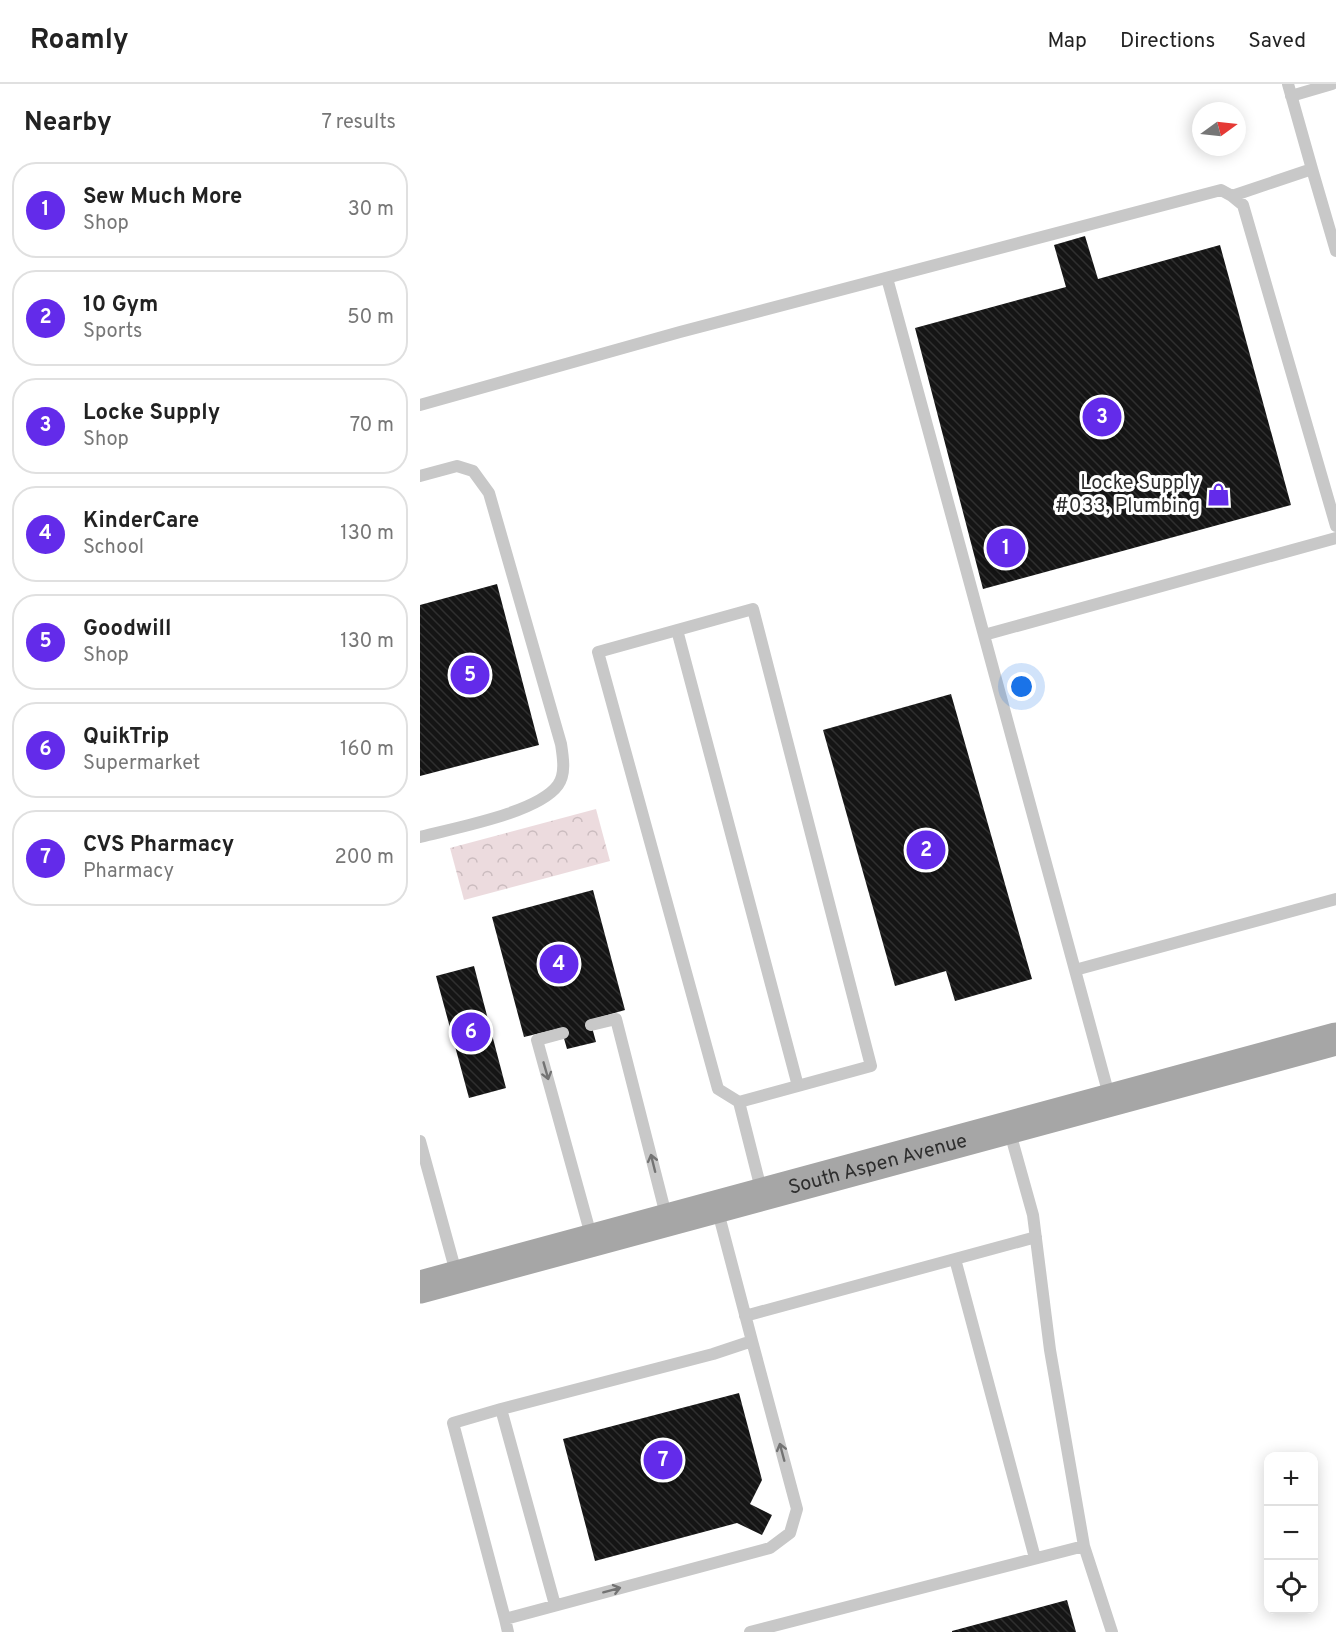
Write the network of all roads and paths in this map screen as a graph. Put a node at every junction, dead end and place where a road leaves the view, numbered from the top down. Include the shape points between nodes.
1 (1332, 84) edge
2 (1290, 90) edge
3 (1312, 169) junction
4 (1232, 196) junction
5 (1336, 251) edge
6 (887, 278) junction
7 (420, 405) edge
8 (420, 476) edge
9 (1336, 526) edge
10 (1336, 538) edge
11 (677, 630) junction
12 (984, 635) junction
13 (420, 837) edge
14 (1336, 899) edge
15 (1075, 970) junction
16 (591, 1025) dead end
17 (563, 1033) dead end
18 (1336, 1039) edge
19 (798, 1086) junction
20 (1110, 1101) junction
21 (739, 1102) junction
22 (1009, 1128) junction
23 (420, 1141) edge
24 (425, 1176) edge
25 (762, 1195) junction
26 (716, 1207) junction
27 (667, 1220) junction
28 (1036, 1237) junction
29 (592, 1240) junction
30 (955, 1259) junction
31 (457, 1277) junction
32 (420, 1287) edge
33 (745, 1316) junction
34 (752, 1341) junction
35 (501, 1409) junction
36 (1084, 1546) junction
37 (1035, 1558) junction
38 (555, 1605) junction
39 (505, 1619) junction
40 (508, 1632) edge
41 (750, 1632) edge
42 (1112, 1632) edge

1 - 2 lane
2 - 3 lane
3 - 4 lane
3 - 5 lane
4 - 6 lane via 1221,190
4 - 9 lane via 1243,205
6 - 7 lane
6 - 12 lane
8 - 13 lane via 457,466 474,471 489,493 564,762 560,783 548,797 525,809
10 - 12 lane
11 - 19 lane
11 - 19 lane via 753,609 871,1066
11 - 21 lane via 598,652 718,1089
12 - 15 lane
14 - 15 lane
15 - 20 lane
27 -> 16 lane via 616,1019
17 -> 29 lane via 537,1040
18 - 20 main road, South Aspen Avenue
19 - 21 lane
20 - 22 main road, South Aspen Avenue
21 - 25 lane
22 - 25 main road, South Aspen Avenue
22 - 28 lane
23 - 24 lane
24 - 31 lane
25 - 26 main road, South Aspen Avenue
26 - 27 main road, South Aspen Avenue
26 - 33 lane
27 - 29 main road, South Aspen Avenue
28 - 30 lane
28 - 36 lane via 1050,1350
29 - 31 main road, South Aspen Avenue
30 - 33 lane
30 - 37 lane
31 - 32 main road, South Aspen Avenue
33 - 34 lane
34 - 35 lane
38 -> 34 lane via 770,1548 790,1533 797,1509
35 - 38 lane
35 - 39 lane via 453,1423
36 - 37 lane
36 - 42 lane
37 - 41 lane
38 - 39 lane
39 - 40 lane

